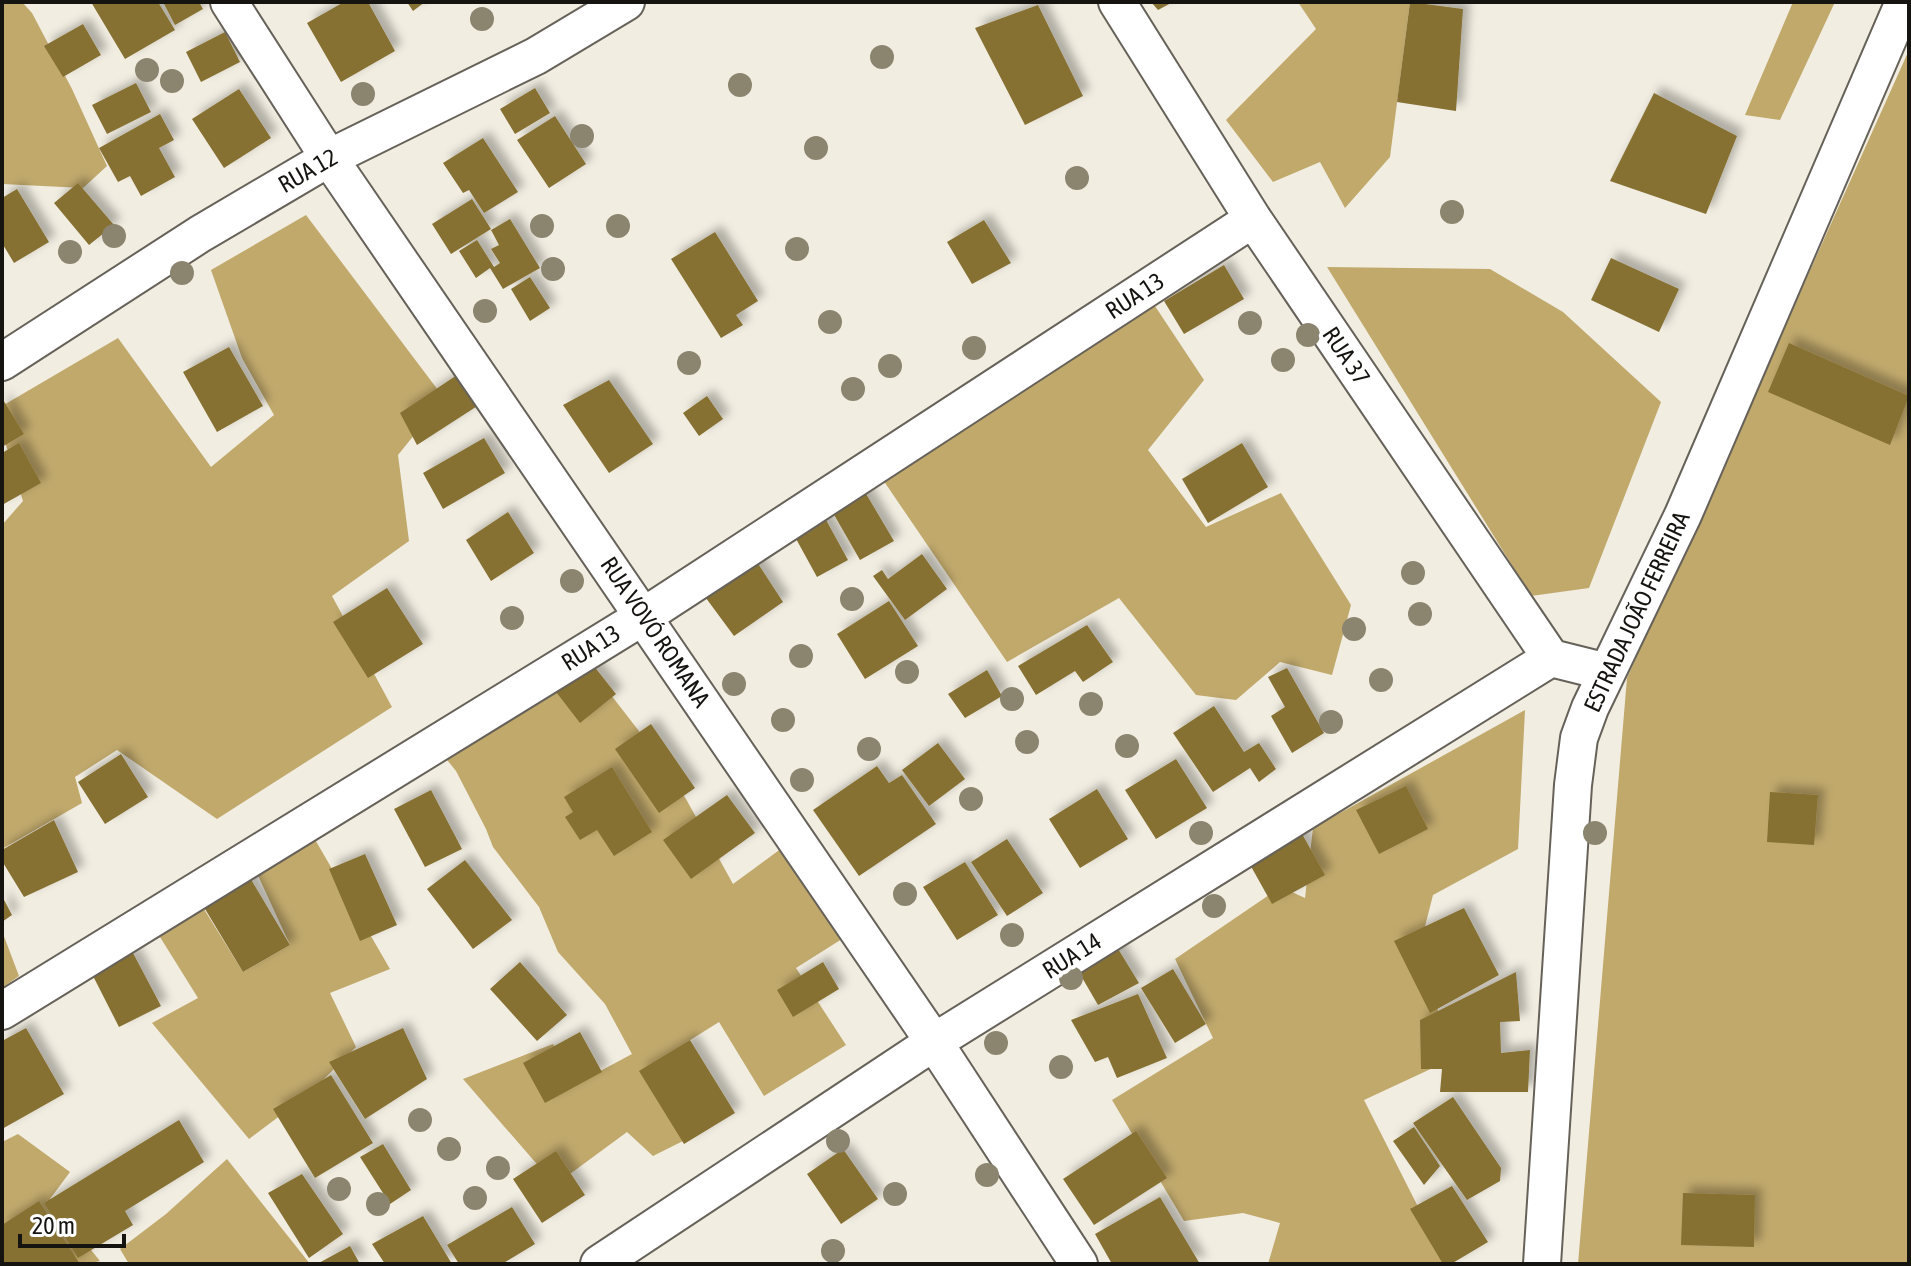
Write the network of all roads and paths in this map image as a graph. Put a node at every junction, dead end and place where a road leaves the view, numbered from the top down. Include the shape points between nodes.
1 (229, 2) edge
2 (626, 2) edge
3 (1117, 2) edge
4 (1904, 2) edge
5 (329, 158) junction
6 (1253, 219) junction
7 (2, 362) edge
8 (644, 616) junction
9 (1551, 658) junction
10 (1607, 672) junction
11 (2, 1011) edge
12 (934, 1042) junction
13 (599, 1264) edge
14 (1079, 1264) edge
15 (1542, 1264) edge

1 - 5 street, RUA VOVÓ ROMANA
2 - 5 street, RUA 12 via 536,56
3 - 6 street, RUA 37
4 - 10 street, ESTRADA JOÃO FERREIRA via 1683,515
5 - 7 street, RUA 12
5 - 8 street, RUA VOVÓ ROMANA
6 - 8 street, RUA 13
6 - 9 street, RUA 37
8 - 11 street, RUA 13
8 - 12 street, RUA VOVÓ ROMANA
9 - 10 street
9 - 12 street, RUA 14
10 - 15 street, ESTRADA JOÃO FERREIRA via 1579,738 1573,785
12 - 13 street, RUA 14
12 - 14 street, RUA VOVÓ ROMANA

